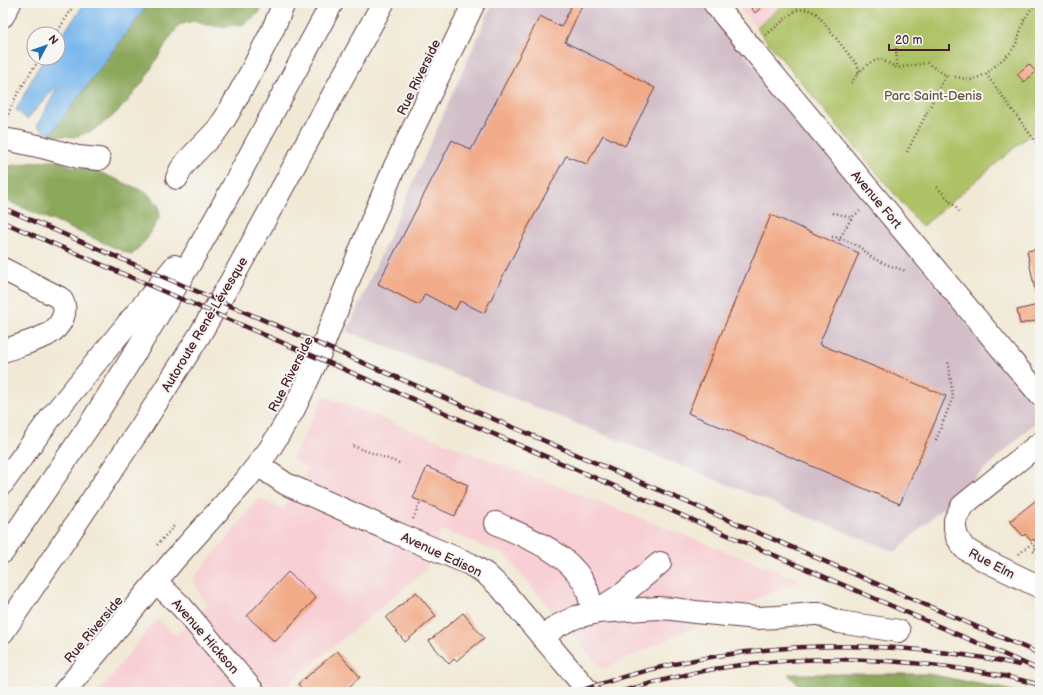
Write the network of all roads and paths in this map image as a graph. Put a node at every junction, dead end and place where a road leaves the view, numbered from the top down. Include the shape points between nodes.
1 (10, 3) edge
2 (75, 3) edge
3 (284, 3) edge
4 (332, 3) edge
5 (382, 3) edge
6 (474, 3) edge
7 (714, 3) edge
8 (1031, 3) edge
9 (1038, 3) edge
10 (1034, 6) junction
11 (3, 16) edge
12 (61, 26) edge
13 (762, 38) dead end
14 (896, 48) dead end
15 (35, 66) edge
16 (897, 68) junction
17 (860, 72) junction
18 (986, 74) junction
19 (946, 75) junction
20 (851, 83) dead end
21 (9, 112) dead end
22 (3, 139) edge
23 (1038, 145) dead end
24 (907, 152) dead end
25 (100, 159) dead end
26 (177, 178) dead end
27 (937, 187) dead end
28 (876, 198) junction
29 (960, 212) dead end
30 (833, 213) dead end
31 (218, 214) junction
32 (852, 217) junction
33 (832, 237) dead end
34 (841, 238) junction
35 (838, 244) dead end
36 (3, 269) edge
37 (906, 271) dead end
38 (3, 351) edge
39 (948, 360) dead end
40 (1040, 395) edge
41 (936, 440) dead end
42 (1040, 443) edge
43 (353, 446) dead end
44 (399, 463) dead end
45 (258, 465) junction
46 (3, 483) edge
47 (496, 523) dead end
48 (176, 524) dead end
49 (156, 546) dead end
50 (3, 552) edge
51 (1040, 555) edge
52 (1016, 557) dead end
53 (660, 562) dead end
54 (156, 582) junction
55 (1040, 588) edge
56 (593, 613) junction
57 (899, 631) dead end
58 (3, 632) edge
59 (542, 637) junction
60 (64, 692) edge
61 (254, 692) edge
62 (589, 692) edge

1 - 11 main road
2 - 12 path
3 - 26 main road via 226,117 188,160
4 - 31 main road
5 - 58 main road, Autoroute René-Lévesque via 199,336
6 - 45 main road, Rue Riverside via 395,166 311,374 293,411
7 - 28 main road, Avenue Fort
8 - 10 path
9 - 10 path
10 - 18 path via 1024,20 1018,42 1012,52
13 - 17 path via 796,10 807,9 817,14
14 - 16 path
15 - 21 path
16 - 17 path via 881,58 871,62
16 - 19 path via 928,63
17 - 20 path
18 - 19 path via 972,80
18 - 23 path
19 - 24 path
22 - 25 main road via 78,157
27 - 29 path
28 - 32 path
28 - 40 main road, Avenue Fort
30 - 32 path
31 - 46 main road via 52,416
31 - 50 main road via 120,377
32 - 34 path
33 - 34 path
34 - 35 path
34 - 37 path via 860,247 872,258
36 - 38 main road via 60,298 65,312 55,329 48,334
39 - 41 path via 952,397
42 - 55 main road, Rue Elm via 962,506 955,520 957,537 964,548
43 - 44 path
45 - 54 main road, Rue Riverside
45 - 59 main road, Avenue Edison via 286,484 482,571 501,588
47 - 56 main road via 548,548 569,564 583,582
48 - 49 path
51 - 52 path via 1032,551 1036,548 1036,544 1032,543
53 - 56 main road via 624,593
54 - 60 main road, Rue Riverside
54 - 61 main road, Avenue Hickson via 181,606
56 - 57 main road via 658,608 758,618 820,614 839,622
56 - 59 main road via 566,621
59 - 62 main road, Avenue Edison

